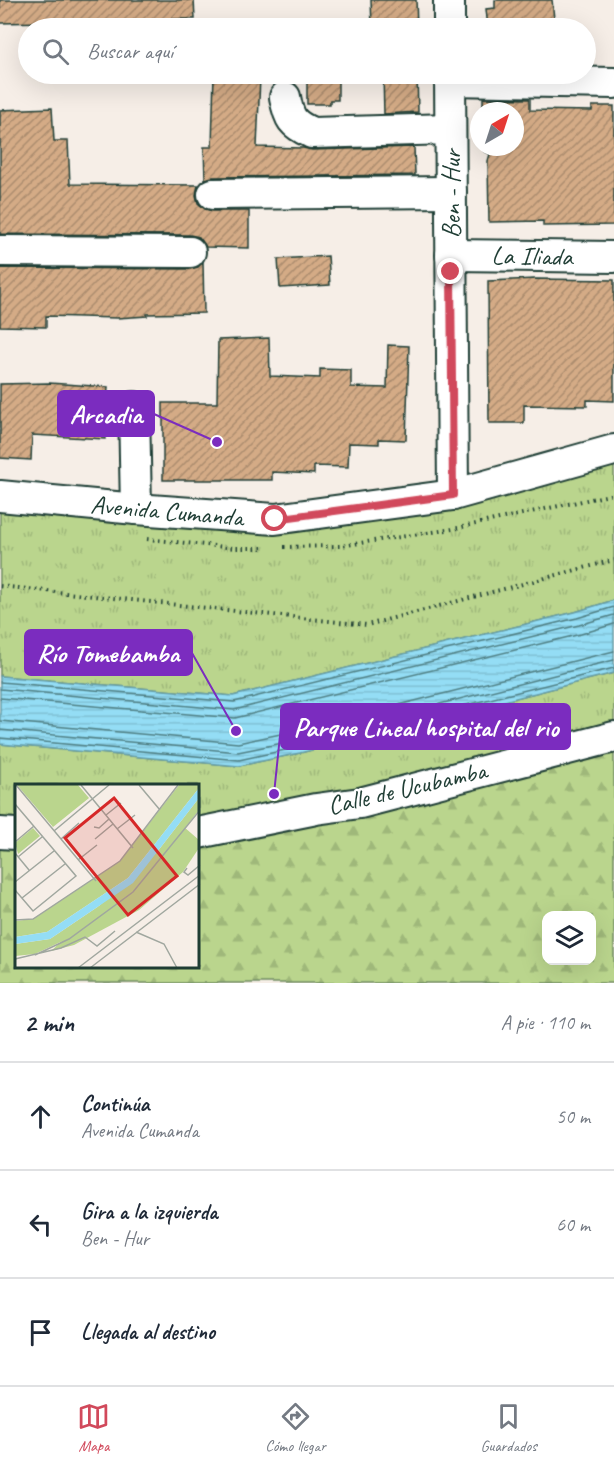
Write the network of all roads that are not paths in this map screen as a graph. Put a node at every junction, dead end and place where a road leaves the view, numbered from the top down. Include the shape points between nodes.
1 (449, 0) edge
2 (449, 18) edge
3 (596, 82) edge
4 (614, 83) edge
5 (450, 84) edge
6 (285, 97) dead end
7 (450, 129) junction
8 (451, 192) junction
9 (213, 194) dead end
10 (0, 251) edge
11 (190, 252) dead end
12 (451, 255) junction
13 (614, 257) edge
14 (134, 407) dead end
15 (614, 450) edge
16 (453, 495) junction
17 (0, 496) edge
18 (136, 509) junction
19 (614, 737) edge
20 (0, 833) edge
21 (200, 833) edge
22 (15, 834) edge

1 - 2 street
3 - 4 street
5 - 7 street, Ben - Hur
6 - 7 street via 289,115 298,126 312,133
7 - 8 street, Ben - Hur
8 - 9 street
8 - 12 street, Ben - Hur
10 - 11 street
12 - 13 street, La Iliada
12 - 16 street, Ben - Hur
14 - 18 street
15 - 16 street, Avenida Cumanda
16 - 18 street, Avenida Cumanda via 275,519
17 - 18 street, Avenida Cumanda
19 - 21 street, Calle de Ucubamba via 360,803
20 - 22 street

